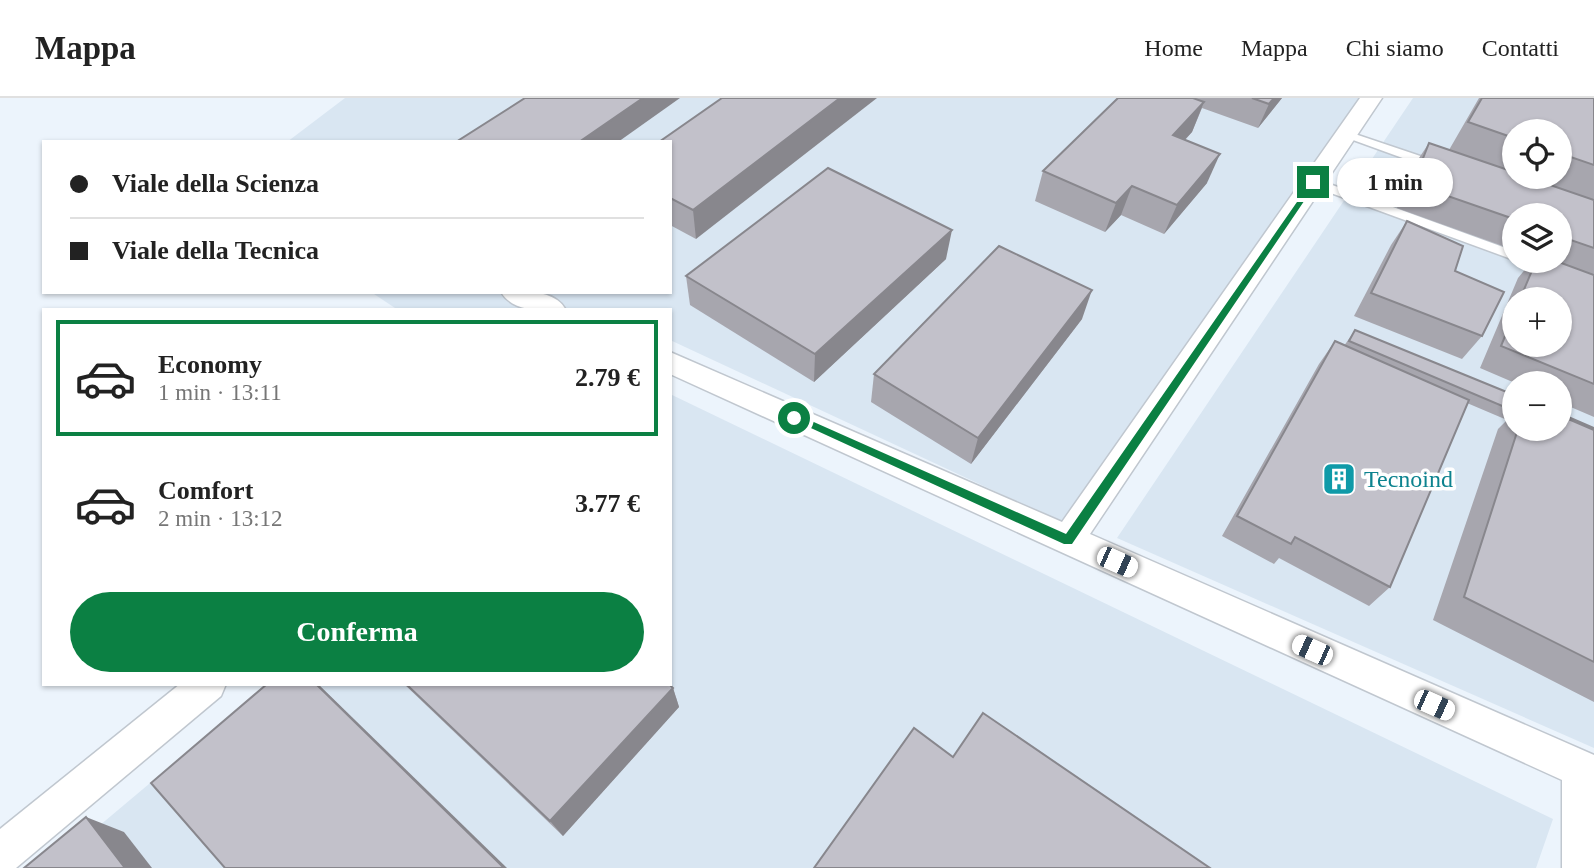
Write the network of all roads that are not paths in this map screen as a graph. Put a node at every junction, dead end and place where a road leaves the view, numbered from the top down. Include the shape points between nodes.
1 (1371, 98) edge
2 (1346, 134) junction
3 (1443, 168) edge
4 (1313, 182) junction
5 (1502, 252) edge
6 (518, 294) edge
7 (549, 308) edge
8 (672, 363) edge
9 (1068, 540) junction
10 (206, 686) edge
11 (1588, 773) edge
12 (0, 855) edge
13 (1583, 868) edge

1 - 2 street
2 - 3 lane
2 - 4 street
4 - 5 lane
4 - 9 street
6 - 7 street
8 - 9 street
9 - 11 street
10 - 12 street
11 - 13 street

